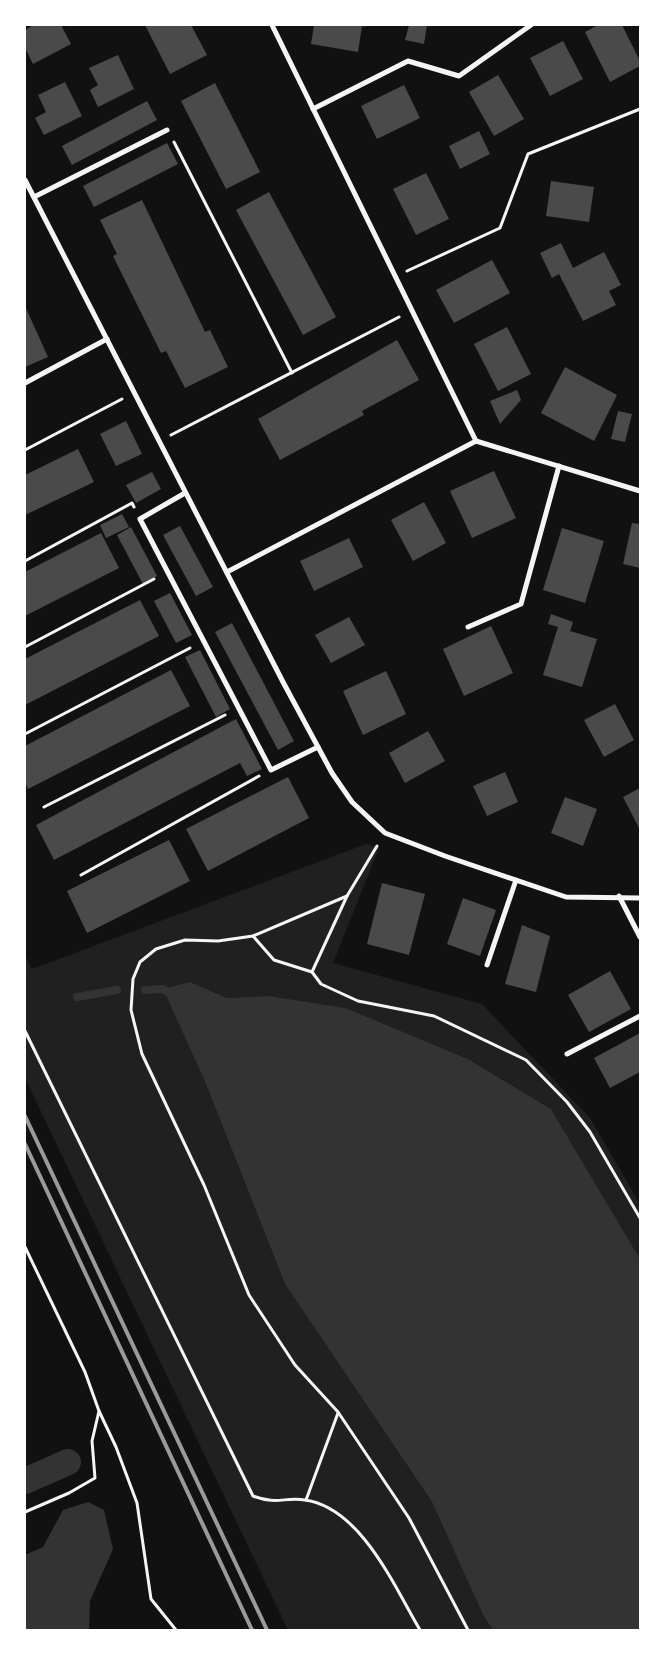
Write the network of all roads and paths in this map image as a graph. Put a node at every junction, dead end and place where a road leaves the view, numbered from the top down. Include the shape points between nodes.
1 (272, 25) edge
2 (531, 25) edge
3 (313, 109) junction
4 (640, 109) edge
5 (167, 130) joint
6 (25, 180) edge
7 (34, 197) junction
8 (396, 276) junction
9 (413, 310) junction
10 (107, 339) junction
11 (292, 373) junction
12 (25, 383) edge
13 (134, 392) junction
14 (476, 441) junction
15 (160, 442) junction
16 (25, 450) edge
17 (559, 466) junction
18 (640, 491) edge
19 (185, 493) junction
20 (140, 519) junction
21 (25, 561) edge
22 (168, 572) junction
23 (227, 572) junction
24 (468, 627) dead end
25 (204, 641) junction
26 (25, 647) edge
27 (239, 708) junction
28 (25, 734) edge
29 (318, 747) junction
30 (271, 770) junction
31 (44, 807) dead end
32 (385, 833) junction
33 (81, 876) dead end
34 (516, 880) junction
35 (348, 896) junction
36 (619, 896) junction
37 (640, 898) edge
38 (253, 936) junction
39 (640, 937) edge
40 (487, 965) dead end
41 (312, 972) junction
42 (640, 1016) edge
43 (25, 1031) edge
44 (567, 1054) dead end
45 (640, 1218) edge
46 (25, 1246) edge
47 (99, 1411) junction
48 (338, 1412) junction
49 (306, 1500) junction
50 (25, 1512) edge
51 (176, 1630) edge
52 (420, 1630) edge
53 (468, 1630) edge

1 - 3 street
2 - 3 street via 459,76 408,61
3 - 8 street
4 - 8 path via 528,154 500,228
5 - 7 street
5 - 11 path
6 - 7 street
7 - 10 street
8 - 9 street
9 - 11 path
9 - 14 street
10 - 12 street
10 - 13 street
11 - 15 path
13 - 15 street
13 - 16 path
14 - 17 street
14 - 23 street
15 - 19 street
17 - 18 street
17 - 24 street via 521,604
19 - 20 street
19 - 23 street
20 - 21 path via 132,503
20 - 22 street
22 - 25 street
22 - 26 path
23 - 29 street
25 - 27 street
25 - 28 path
27 - 30 street
27 - 31 path
29 - 30 street
29 - 32 street via 352,802
30 - 33 path
32 - 34 street
32 - 35 path
34 - 36 street via 566,897
34 - 40 street
35 - 38 path
35 - 41 path
36 - 37 street
36 - 39 street
38 - 41 path via 274,960
38 - 48 path via 218,941 185,940 156,949 140,962 133,979 131,1010 142,1054 204,1185 249,1295 295,1365
41 - 45 path via 321,984 358,1001 434,1016 526,1060 567,1102 590,1132
42 - 44 street
43 - 49 path via 253,1496 269,1502
46 - 47 path via 85,1372
47 - 50 path via 92,1441 95,1478
47 - 51 path via 137,1503 151,1599
48 - 49 path
48 - 53 path via 409,1518
49 - 52 path via 338,1512 363,1536

